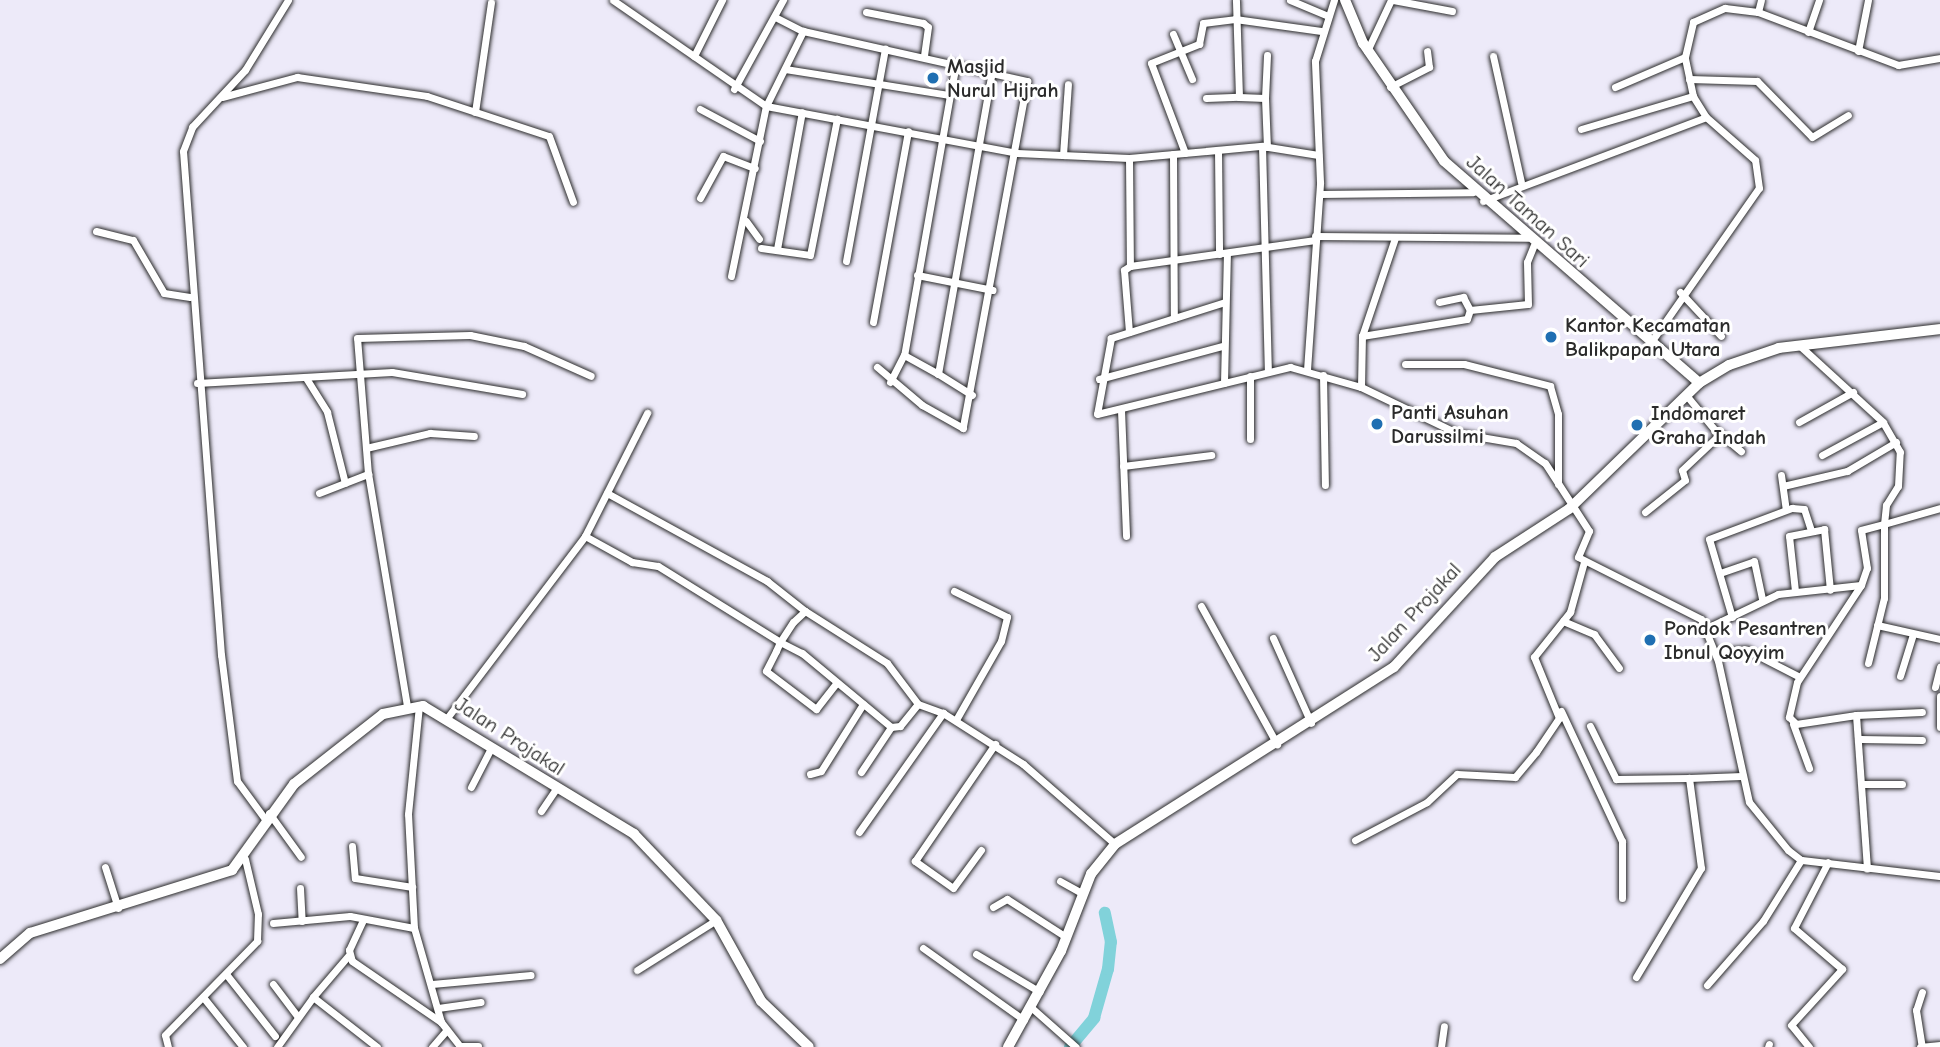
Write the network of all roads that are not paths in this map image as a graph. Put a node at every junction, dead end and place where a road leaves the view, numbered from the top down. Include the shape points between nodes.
1 (288, 0) edge
2 (613, 0) edge
3 (722, 0) edge
4 (783, 0) edge
5 (1236, 0) edge
6 (1290, 0) edge
7 (1334, 0) edge
8 (1345, 0) edge
9 (1392, 0) edge
10 (1761, 0) edge
11 (1819, 0) edge
12 (1868, 0) edge
13 (491, 2) dead end
14 (1452, 11) dead end
15 (866, 12) dead end
16 (1758, 12) junction
17 (1328, 16) junction
18 (775, 17) junction
19 (1235, 19) junction
20 (803, 31) junction
21 (1321, 31) junction
22 (1808, 32) junction
23 (1172, 34) dead end
24 (885, 49) junction
25 (1367, 51) junction
26 (1427, 51) dead end
27 (1858, 51) junction
28 (1179, 52) junction
29 (1267, 55) dead end
30 (694, 56) junction
31 (1493, 56) dead end
32 (924, 57) junction
33 (1685, 57) junction
34 (1940, 58) edge
35 (956, 65) junction
36 (785, 69) junction
37 (992, 71) junction
38 (1192, 79) dead end
39 (1689, 79) junction
40 (1068, 84) dead end
41 (880, 85) junction
42 (1390, 87) junction
43 (1615, 87) dead end
44 (734, 89) junction
45 (950, 95) junction
46 (1693, 96) junction
47 (1239, 97) junction
48 (221, 98) junction
49 (1206, 98) dead end
50 (1265, 98) junction
51 (766, 106) junction
52 (700, 109) dead end
53 (475, 112) junction
54 (802, 112) junction
55 (1848, 115) dead end
56 (1706, 117) junction
57 (837, 119) junction
58 (873, 124) junction
59 (1581, 129) dead end
60 (908, 131) junction
61 (942, 137) junction
62 (760, 141) junction
63 (979, 145) junction
64 (1264, 146) junction
65 (1218, 150) junction
66 (1017, 152) junction
67 (1185, 153) junction
68 (1173, 154) junction
69 (1063, 155) junction
70 (1318, 155) junction
71 (1129, 158) junction
72 (755, 168) junction
73 (1521, 182) junction
74 (1474, 192) junction
75 (1320, 194) junction
76 (700, 198) dead end
77 (1483, 201) junction
78 (573, 202) dead end
79 (746, 221) junction
80 (96, 230) dead end
81 (1315, 238) junction
82 (1395, 238) junction
83 (760, 239) dead end
84 (1530, 242) junction
85 (1266, 246) junction
86 (761, 247) dead end
87 (777, 249) junction
88 (1223, 253) junction
89 (1174, 260) junction
90 (846, 261) dead end
91 (1130, 266) junction
92 (917, 275) junction
93 (731, 276) dead end
94 (955, 283) junction
95 (993, 290) junction
96 (1680, 292) junction
97 (190, 297) junction
98 (1225, 302) junction
99 (1440, 302) dead end
100 (1470, 310) junction
101 (1174, 317) junction
102 (873, 322) dead end
103 (1940, 329) edge
104 (1129, 332) junction
105 (1362, 336) junction
106 (1721, 336) dead end
107 (1651, 342) junction
108 (1799, 344) junction
109 (1222, 346) junction
110 (904, 355) junction
111 (1405, 364) dead end
112 (877, 367) dead end
113 (1307, 370) junction
114 (1268, 371) junction
115 (360, 373) junction
116 (938, 374) junction
117 (1323, 375) junction
118 (592, 376) dead end
119 (1250, 376) junction
120 (306, 378) junction
121 (1099, 379) junction
122 (890, 382) junction
123 (197, 383) junction
124 (1224, 383) junction
125 (1699, 383) junction
126 (1361, 387) junction
127 (1853, 392) junction
128 (522, 394) dead end
129 (972, 395) junction
130 (1686, 395) junction
131 (1121, 410) junction
132 (648, 413) dead end
133 (1799, 422) dead end
134 (1883, 422) junction
135 (1718, 432) junction
136 (474, 436) dead end
137 (1250, 439) dead end
138 (1896, 442) junction
139 (366, 448) junction
140 (1741, 451) dead end
141 (1211, 455) dead end
142 (1822, 455) dead end
143 (1123, 466) junction
144 (368, 474) junction
145 (1781, 475) dead end
146 (345, 483) junction
147 (1558, 484) junction
148 (1325, 485) dead end
149 (1783, 486) junction
150 (319, 493) dead end
151 (607, 493) junction
152 (1940, 508) edge
153 (1569, 509) junction
154 (1786, 509) junction
155 (1645, 512) dead end
156 (1884, 524) junction
157 (1811, 530) junction
158 (585, 536) junction
159 (1126, 536) dead end
160 (1584, 562) junction
161 (1720, 573) junction
162 (1860, 585) junction
163 (1830, 590) junction
164 (954, 591) dead end
165 (1795, 591) junction
166 (1762, 600) junction
167 (1201, 606) dead end
168 (805, 611) junction
169 (1732, 617) junction
170 (1563, 621) junction
171 (1877, 625) junction
172 (1707, 628) junction
173 (1913, 634) junction
174 (1272, 638) dead end
175 (1940, 639) edge
176 (780, 642) junction
177 (1715, 652) junction
178 (1868, 663) dead end
179 (1940, 667) edge
180 (1619, 668) dead end
181 (1900, 676) dead end
182 (1800, 677) junction
183 (835, 685) junction
184 (1935, 687) dead end
185 (1548, 689) junction
186 (1940, 696) edge
187 (863, 704) junction
188 (918, 704) junction
189 (413, 706) junction
190 (1922, 712) dead end
191 (943, 713) junction
192 (1856, 715) junction
193 (447, 719) junction
194 (956, 720) junction
195 (1311, 724) junction
196 (1793, 724) junction
197 (1590, 726) dead end
198 (891, 727) junction
199 (1940, 727) edge
200 (1860, 738) junction
201 (1922, 740) dead end
202 (995, 744) junction
203 (1277, 744) junction
204 (490, 750) junction
205 (1810, 768) dead end
206 (861, 772) dead end
207 (810, 774) dead end
208 (1742, 776) junction
209 (1689, 778) junction
210 (1863, 784) junction
211 (1902, 784) dead end
212 (471, 787) dead end
213 (555, 790) junction
214 (541, 811) dead end
215 (267, 816) junction
216 (859, 832) dead end
217 (1355, 840) dead end
218 (1115, 844) junction
219 (352, 846) dead end
220 (981, 850) dead end
221 (301, 858) dead end
222 (245, 859) junction
223 (1801, 860) junction
224 (1828, 862) junction
225 (105, 867) dead end
226 (1867, 869) junction
227 (1940, 876) edge
228 (1060, 881) dead end
229 (412, 887) junction
230 (300, 888) dead end
231 (1082, 893) junction
232 (1622, 898) dead end
233 (993, 907) dead end
234 (118, 909) junction
235 (363, 920) junction
236 (716, 920) junction
237 (302, 921) junction
238 (273, 923) dead end
239 (414, 928) junction
240 (1066, 937) junction
241 (923, 948) dead end
242 (976, 954) dead end
243 (348, 956) junction
244 (0, 959) edge
245 (637, 970) dead end
246 (226, 974) junction
247 (531, 975) dead end
248 (1636, 977) dead end
249 (273, 984) dead end
250 (432, 984) junction
251 (1707, 985) dead end
252 (1041, 992) junction
253 (1922, 992) dead end
254 (204, 997) junction
255 (313, 997) junction
256 (481, 1002) dead end
257 (438, 1008) junction
258 (1033, 1009) junction
259 (298, 1017) junction
260 (1025, 1021) junction
261 (441, 1022) junction
262 (1444, 1026) dead end
263 (445, 1031) junction
264 (275, 1036) dead end
265 (365, 1044) edge
266 (1940, 1045) edge
267 (478, 1046) edge
268 (168, 1047) edge
269 (243, 1047) edge
270 (277, 1047) edge
271 (377, 1047) edge
272 (432, 1047) edge
273 (808, 1047) edge
274 (1008, 1047) edge
275 (1076, 1047) edge
276 (1441, 1047) edge
277 (1809, 1047) edge
278 (1921, 1047) edge

1 - 48 street
2 - 30 street
3 - 30 street
4 - 18 street
5 - 19 street
6 - 17 street
7 - 17 street
8 - 25 street, Jalan Taman Sari
9 - 14 street
9 - 25 street
10 - 16 street
11 - 22 street
12 - 27 street
13 - 53 street
15 - 32 street via 923,23 928,27
16 - 22 street
16 - 33 street via 1725,8 1693,22
17 - 21 street
18 - 20 street
18 - 44 street
19 - 21 street
19 - 28 street via 1203,23 1203,41
19 - 47 street
20 - 24 street
20 - 36 street
21 - 70 street via 1314,61
22 - 27 street
23 - 28 street
24 - 32 street
24 - 41 street
25 - 42 street, Jalan Taman Sari
26 - 42 street via 1429,67
27 - 34 street via 1898,65
28 - 38 street
28 - 67 street via 1149,68
29 - 50 street
30 - 44 street
31 - 73 street
32 - 35 street
33 - 39 street
33 - 43 street
35 - 37 street
35 - 45 street
36 - 41 street
36 - 51 street
37 - 63 street
37 - 66 street via 1027,81
39 - 46 street
39 - 55 street via 1757,81 1812,137
40 - 69 street
41 - 45 street
41 - 58 street
42 - 74 street, Jalan Taman Sari
44 - 51 street
45 - 61 street
46 - 56 street
46 - 59 street
47 - 49 street
47 - 50 street
48 - 53 street via 297,77 394,88
48 - 97 street via 184,144
50 - 64 street
51 - 54 street
51 - 62 street
52 - 62 street
53 - 78 street via 549,136
54 - 57 street
54 - 87 street
56 - 73 street via 1649,143
56 - 96 street via 1755,160 1759,188
57 - 58 street
57 - 87 street via 810,255
58 - 60 street
58 - 90 street
60 - 61 street
60 - 102 street
61 - 63 street
61 - 92 street
62 - 72 street
63 - 66 street
63 - 94 street
64 - 65 street
64 - 70 street
64 - 85 street
65 - 67 street
65 - 88 street
66 - 69 street
66 - 95 street
67 - 68 street
68 - 71 street
68 - 89 street
69 - 71 street
70 - 75 street
71 - 91 street
72 - 76 street via 723,156
72 - 79 street
73 - 77 street
74 - 75 street
74 - 77 street, Jalan Taman Sari
75 - 81 street
77 - 84 street, Jalan Taman Sari
79 - 83 street
79 - 93 street
80 - 97 street via 136,243 164,293
81 - 82 street
81 - 85 street
81 - 113 street
82 - 84 street
82 - 105 street
84 - 100 street via 1528,304
84 - 107 street, Jalan Taman Sari
85 - 88 street
85 - 114 street
86 - 87 street
88 - 89 street
88 - 98 street
89 - 91 street
89 - 101 street
91 - 104 street via 1124,270
92 - 94 street
92 - 110 street
94 - 95 street
94 - 116 street
95 - 129 street
96 - 106 street
96 - 107 street
97 - 123 street
98 - 101 street
98 - 109 street
99 - 100 street via 1463,297
100 - 105 street via 1467,319
101 - 104 street
103 - 108 main road, Jalan Projakal
104 - 121 street via 1106,343
105 - 126 street
107 - 125 street, Jalan Taman Sari
108 - 125 main road, Jalan Projakal via 1729,365
108 - 127 street
109 - 121 street
109 - 124 street
110 - 116 street
110 - 122 street
111 - 147 street via 1464,364 1550,386 1558,414
112 - 122 street
113 - 114 street
113 - 117 street
114 - 119 street
115 - 118 street via 357,338 457,334 524,346
115 - 120 street
115 - 128 street via 439,376
115 - 139 street
116 - 129 street
117 - 126 street
117 - 148 street
119 - 124 street
119 - 137 street
120 - 123 street
120 - 146 street via 327,412
121 - 131 street via 1097,414
122 - 129 street via 960,428
123 - 215 street via 237,781
124 - 131 street
125 - 130 main road, Jalan Projakal
126 - 147 street via 1457,433 1516,443 1545,463
127 - 133 street
127 - 134 street
130 - 135 street
130 - 153 main road, Jalan Projakal
131 - 143 street
132 - 151 street
134 - 138 street
134 - 142 street
135 - 140 street
135 - 155 street via 1682,470 1685,480
136 - 139 street via 430,433
138 - 149 street via 1847,471
138 - 156 street via 1902,469
139 - 144 street
141 - 143 street
143 - 159 street
144 - 146 street
144 - 189 street
145 - 149 street
146 - 150 street
147 - 153 street
149 - 154 street
151 - 158 street
151 - 168 street via 767,580
152 - 156 street
153 - 160 street via 1589,531 1578,557
153 - 195 main road, Jalan Projakal via 1495,556 1394,667
154 - 157 street via 1804,509
154 - 161 street via 1709,539
156 - 162 street via 1861,530 1867,568
156 - 171 street
157 - 163 street via 1824,529
157 - 165 street via 1789,536
158 - 176 street via 632,562 658,566
158 - 193 street
160 - 170 street via 1578,596
160 - 172 street via 1694,614
161 - 166 street via 1754,561
161 - 169 street
162 - 163 street
162 - 182 street
163 - 165 street
164 - 194 street via 1007,617 1001,641
165 - 166 street
166 - 169 street
167 - 203 street
168 - 176 street
168 - 188 street via 887,663
169 - 172 street
170 - 180 street via 1594,634
170 - 185 street via 1534,657
171 - 173 street
171 - 178 street
172 - 177 street
173 - 175 street
173 - 181 street
174 - 195 street
176 - 183 street via 811,659
176 - 183 street via 768,674 816,709
177 - 182 street via 1747,650
177 - 208 street
179 - 184 street
182 - 196 street via 1789,706
183 - 187 street
185 - 217 street via 1557,726 1515,777 1457,774 1427,802
185 - 232 street via 1619,834 1626,869
186 - 199 street
187 - 198 street
187 - 207 street via 821,771
188 - 191 street
188 - 198 street via 900,726
189 - 193 main road, Jalan Projakal
189 - 215 main road via 383,714 294,784
189 - 229 street via 408,814
190 - 192 street
191 - 194 street
191 - 216 street
192 - 196 street
192 - 200 street
193 - 204 main road, Jalan Projakal
194 - 202 street
195 - 203 main road, Jalan Projakal
196 - 205 street
197 - 209 street via 1616,779
198 - 206 street
200 - 201 street
200 - 210 street
202 - 218 street via 1069,799
202 - 220 street via 915,861 953,888
203 - 218 main road, Jalan Projakal
204 - 212 street
204 - 213 main road, Jalan Projakal
208 - 209 street
208 - 223 street via 1756,812
209 - 248 street via 1701,868
210 - 211 street
210 - 226 street
213 - 214 street
213 - 236 main road, Jalan Projakal via 634,834
215 - 221 street
215 - 222 main road
218 - 231 main road, Jalan Projakal
219 - 229 street via 355,878
222 - 234 main road via 209,882
222 - 246 street via 258,914 257,941
223 - 224 street
223 - 251 street via 1763,921
224 - 226 street
224 - 277 street via 1794,928 1842,969 1791,1025
225 - 234 street
226 - 227 street
228 - 231 street
229 - 239 street
230 - 237 street
231 - 240 main road, Jalan Projakal
233 - 240 street via 1007,899
234 - 244 main road via 30,933
235 - 237 street
235 - 239 street
235 - 243 street
236 - 245 street
236 - 273 main road, Jalan Projakal via 761,1000
237 - 238 street
239 - 250 street
240 - 252 main road, Jalan Projakal
241 - 260 street
242 - 252 street
243 - 255 street
243 - 261 street
246 - 254 street
246 - 264 street
247 - 250 street
249 - 259 street
250 - 257 street
252 - 258 main road, Jalan Projakal
253 - 278 street via 1916,1010
254 - 268 street via 165,1035
254 - 269 street
255 - 259 street
255 - 265 street
256 - 257 street
257 - 261 street
258 - 260 main road, Jalan Projakal
258 - 275 street
259 - 270 street
260 - 274 main road, Jalan Projakal
261 - 263 street
262 - 276 street
263 - 267 street via 460,1046
263 - 272 street
265 - 271 street
266 - 278 street

